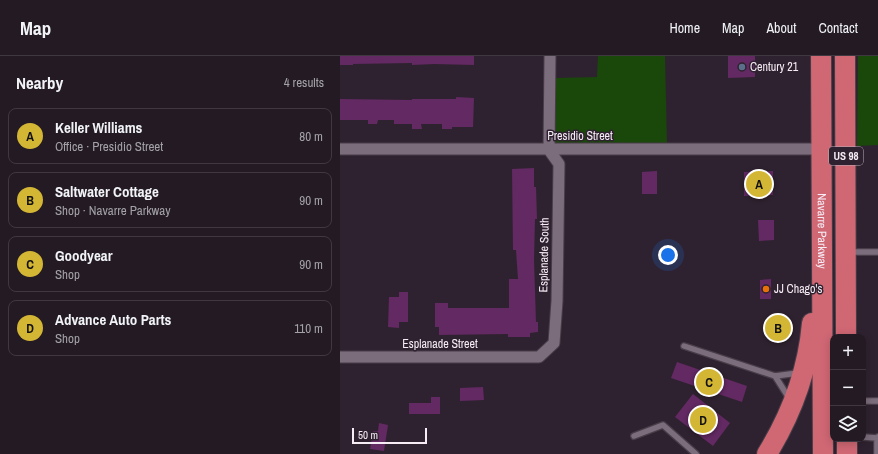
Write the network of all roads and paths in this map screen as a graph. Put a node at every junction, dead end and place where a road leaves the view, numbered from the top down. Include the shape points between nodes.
1 (550, 56) edge
2 (821, 56) edge
3 (845, 56) edge
4 (821, 149) junction
5 (340, 150) edge
6 (549, 150) junction
7 (846, 252) junction
8 (878, 252) edge
9 (822, 264) junction
10 (834, 334) edge
11 (846, 334) edge
12 (684, 346) dead end
13 (340, 357) edge
14 (540, 357) joint
15 (803, 371) junction
16 (775, 376) junction
17 (866, 401) edge
18 (878, 401) edge
19 (792, 403) junction
20 (634, 436) dead end
21 (866, 437) edge
22 (877, 438) edge
23 (847, 442) edge
24 (696, 454) edge
25 (767, 454) edge
26 (823, 454) edge
27 (847, 454) edge
28 (877, 454) edge

1 - 6 street
2 - 4 highway, Navarre Parkway / US 98
3 - 7 highway, Navarre Parkway / US 98
4 - 6 street, Presidio Street
4 - 9 highway, Navarre Parkway / US 98
4 - 15 highway via 812,177 812,317 810,342
5 - 6 street, Presidio Street
6 - 14 street, Esplanade South via 559,164 557,301 554,344
7 - 8 lane
7 - 11 highway, Navarre Parkway / US 98
9 - 10 highway via 834,312
9 - 26 highway, Navarre Parkway / US 98
12 - 16 lane
13 - 14 street, Esplanade Street
15 - 16 lane
15 - 19 highway
16 - 19 lane
17 - 18 lane
19 - 25 highway
20 - 24 lane via 663,425
21 - 22 lane
22 - 28 lane
23 - 27 highway

